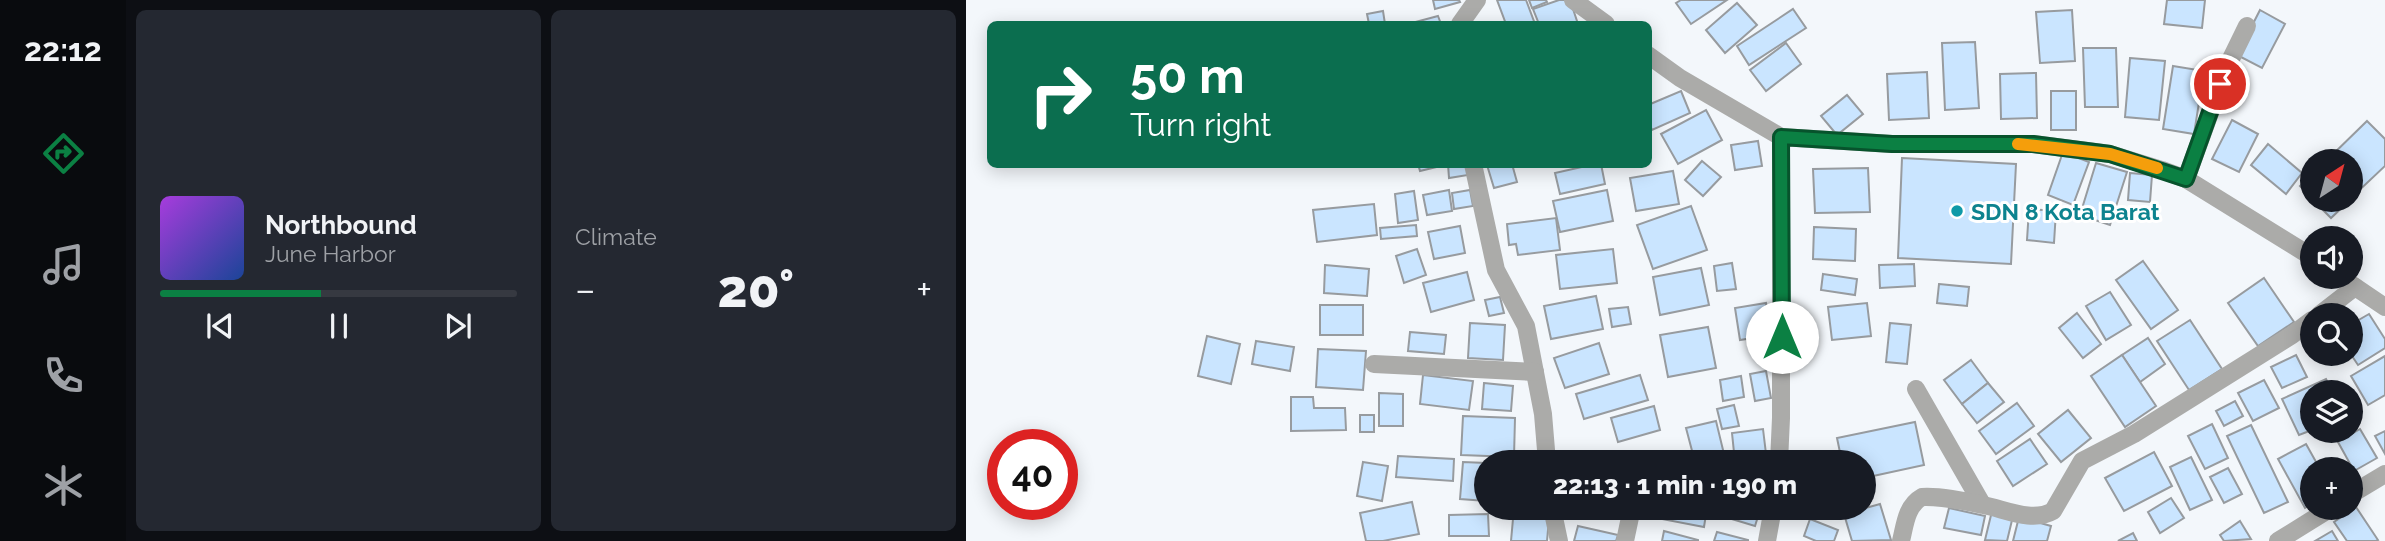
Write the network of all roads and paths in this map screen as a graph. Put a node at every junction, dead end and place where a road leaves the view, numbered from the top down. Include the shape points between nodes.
1 (1477, 0) edge
2 (1573, 0) edge
3 (1462, 21) edge
4 (1602, 21) edge
5 (2247, 26) dead end
6 (1652, 58) edge
7 (1781, 137) junction
8 (1474, 168) edge
9 (2186, 179) junction
10 (2300, 250) edge
11 (2352, 289) edge
12 (2358, 289) edge
13 (2334, 303) edge
14 (2385, 307) edge
15 (2300, 329) edge
16 (1374, 364) dead end
17 (1535, 372) junction
18 (1916, 389) dead end
19 (1547, 450) edge
20 (1780, 450) edge
21 (2385, 474) edge
22 (2363, 487) edge
23 (1982, 504) junction
24 (1555, 520) edge
25 (1629, 520) edge
26 (1771, 520) edge
27 (2312, 520) edge
28 (1559, 541) edge
29 (1625, 541) edge
30 (1767, 541) edge
31 (1901, 541) edge
32 (2278, 541) edge

1 - 3 street
2 - 4 street
5 - 9 street via 2226,69
6 - 7 street
7 - 9 street via 1892,144 2033,144 2110,154
7 - 20 street
8 - 17 street via 1496,270 1526,326
9 - 10 street
11 - 13 street
12 - 14 street
15 - 23 street via 2134,434 2082,461 2048,514 2027,515
16 - 17 street
17 - 19 street
18 - 23 street
21 - 22 street
23 - 31 street via 1917,499 1907,514
24 - 28 street
25 - 29 street
26 - 30 street
27 - 32 street

